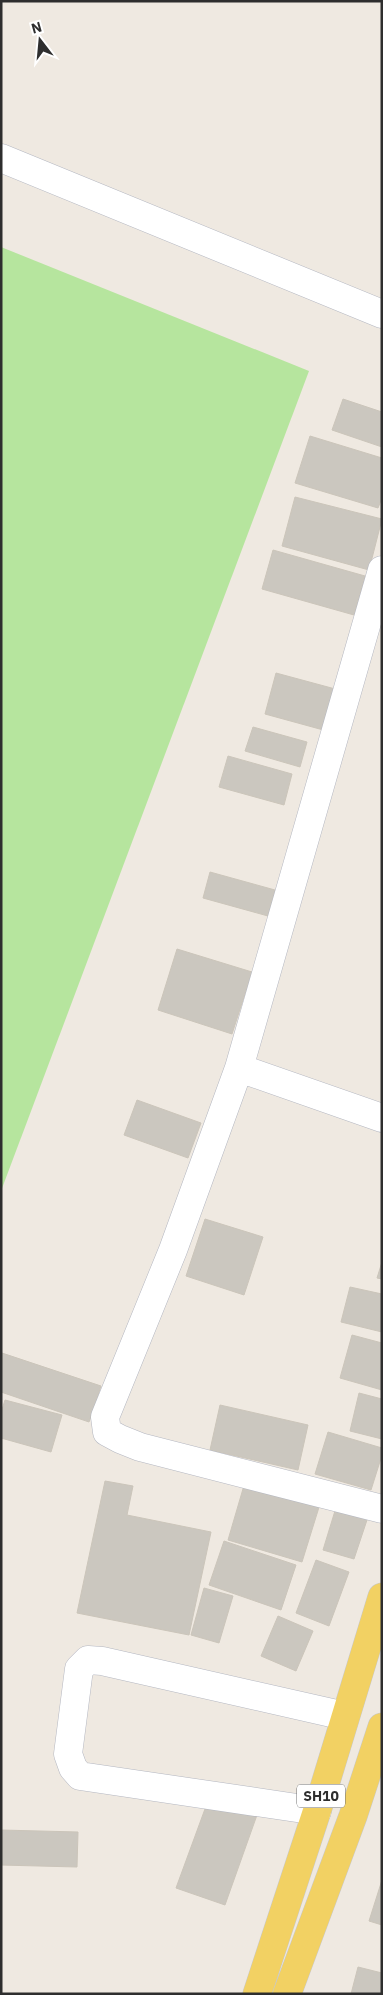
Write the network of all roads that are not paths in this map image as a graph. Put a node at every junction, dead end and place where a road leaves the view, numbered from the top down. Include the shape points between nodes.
1 (1, 158) edge
2 (382, 314) edge
3 (382, 570) edge
4 (240, 1068) junction
5 (382, 1118) edge
6 (382, 1509) edge
7 (382, 1597) edge
8 (345, 1716) junction
9 (382, 1727) edge
10 (317, 1810) junction
11 (257, 1994) edge
12 (287, 1994) edge

1 - 2 street
3 - 4 street
4 - 5 street
4 - 6 street via 173,1250 105,1417 107,1432 140,1447
7 - 8 main road, SH10
8 - 10 main road, SH10
8 - 10 street via 102,1661 88,1660 79,1669 68,1754 80,1776
9 - 12 main road, SH10 via 353,1816
10 - 11 main road, SH10

